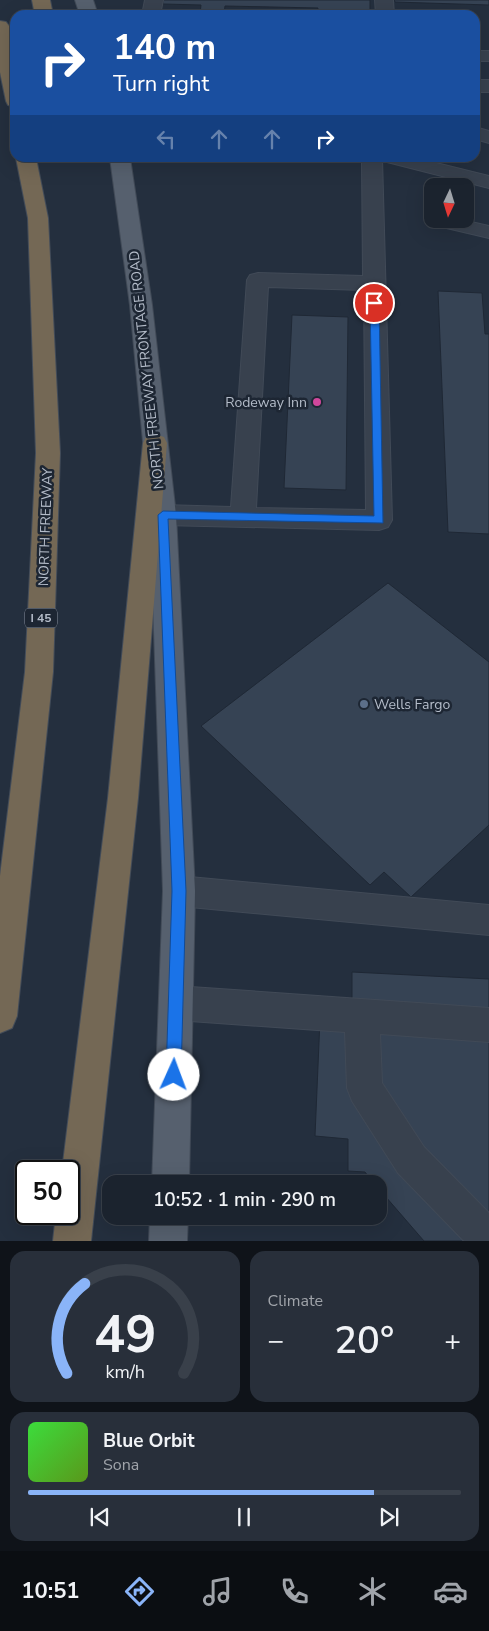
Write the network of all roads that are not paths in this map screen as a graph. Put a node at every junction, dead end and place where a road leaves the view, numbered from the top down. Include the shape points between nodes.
1 (0, 26) edge
2 (10, 76) edge
3 (27, 162) edge
4 (42, 162) edge
5 (121, 162) edge
6 (372, 162) edge
7 (425, 162) edge
8 (445, 178) edge
9 (474, 181) edge
10 (489, 182) edge
11 (38, 218) junction
12 (471, 228) edge
13 (489, 232) edge
14 (374, 283) junction
15 (155, 444) junction
16 (163, 515) junction
17 (243, 517) junction
18 (179, 891) junction
19 (489, 920) edge
20 (176, 1003) junction
21 (0, 1016) edge
22 (362, 1016) junction
23 (489, 1025) edge
24 (170, 1175) edge
25 (169, 1225) edge
26 (489, 1240) edge
27 (72, 1241) edge
28 (168, 1241) edge

1 - 2 highway
3 - 11 highway, NORTH FREEWAY / I 45
4 - 11 highway
5 - 15 main road, NORTH FREEWAY FRONTAGE ROAD via 141,305
6 - 14 street
7 - 8 street
9 - 10 street
11 - 21 highway, NORTH FREEWAY / I 45 via 48,453 39,662
12 - 13 street
14 - 17 street via 258,280
14 - 17 street via 379,520
15 - 16 main road, NORTH FREEWAY FRONTAGE ROAD
15 - 27 highway via 123,798
16 - 17 street
16 - 18 main road, NORTH FREEWAY FRONTAGE ROAD
18 - 19 street
18 - 20 main road, NORTH FREEWAY FRONTAGE ROAD
20 - 22 street
20 - 24 main road, NORTH FREEWAY FRONTAGE ROAD
22 - 23 street
22 - 26 street via 366,1088 411,1160
25 - 28 main road

